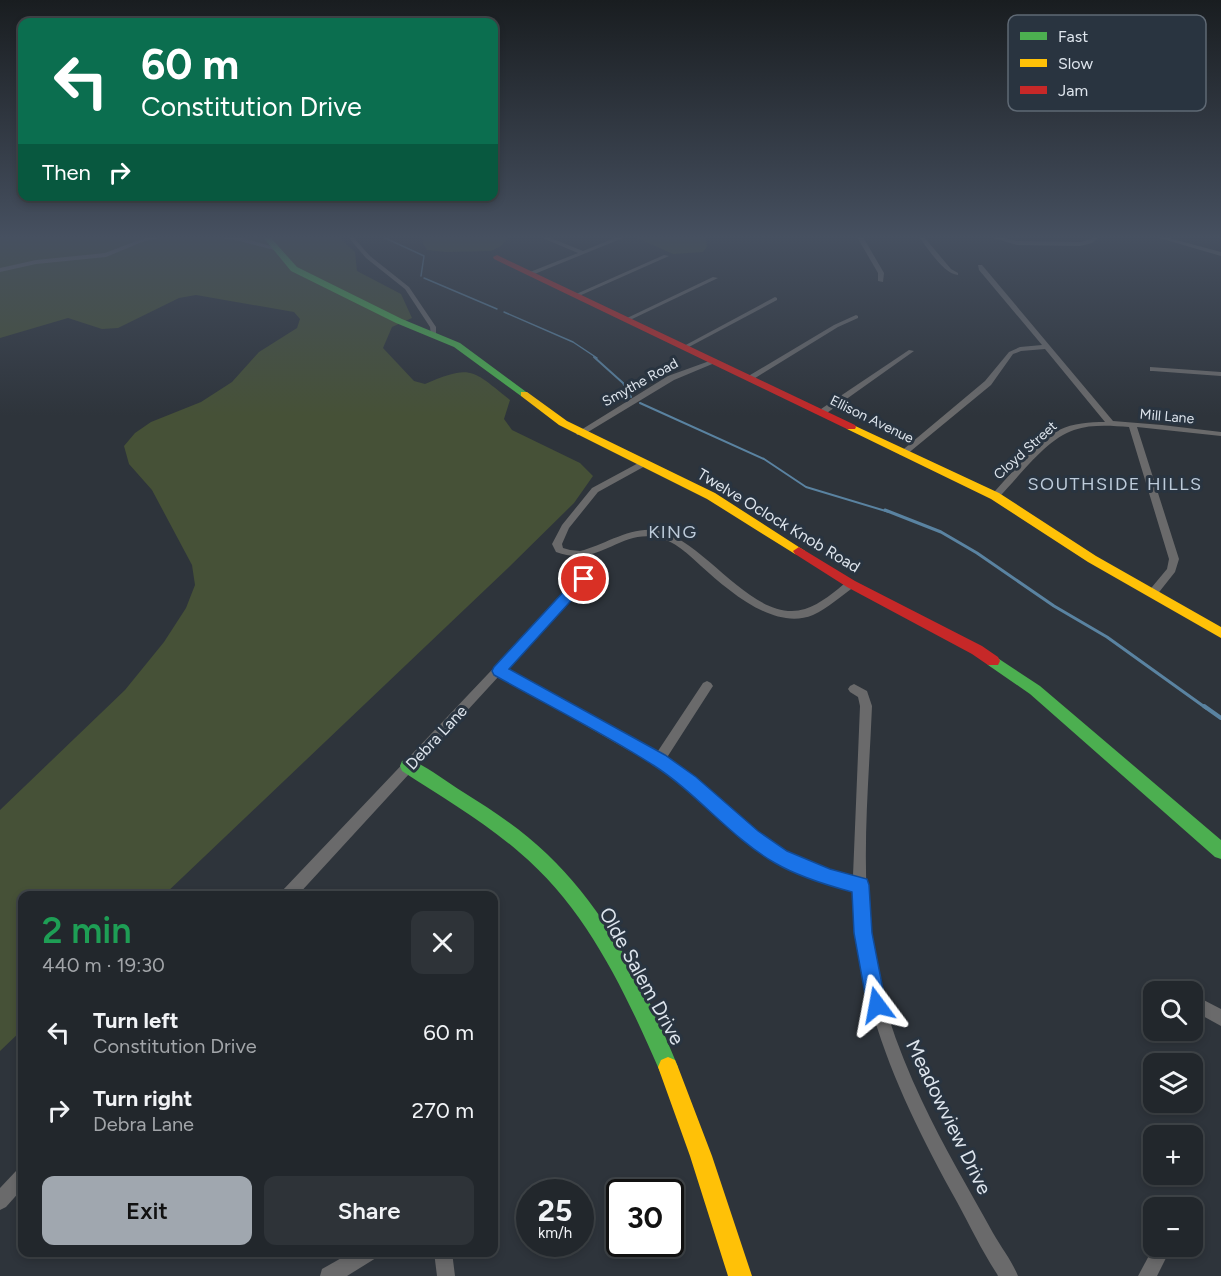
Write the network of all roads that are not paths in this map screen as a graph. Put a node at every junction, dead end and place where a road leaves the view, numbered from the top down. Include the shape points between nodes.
1 (350, 297) edge
2 (413, 297) edge
3 (578, 297) edge
4 (676, 297) edge
5 (1005, 297) edge
6 (775, 299) dead end
7 (856, 317) dead end
8 (628, 319) junction
9 (434, 335) junction
10 (685, 347) junction
11 (1048, 347) junction
12 (911, 351) dead end
13 (715, 361) junction
14 (1153, 369) dead end
15 (1221, 374) edge
16 (749, 378) junction
17 (821, 413) junction
18 (1112, 425) junction
19 (1133, 426) junction
20 (580, 433) junction
21 (1221, 434) edge
22 (903, 453) junction
23 (644, 463) junction
24 (995, 496) junction
25 (584, 579) dead end
26 (851, 584) junction
27 (1152, 593) junction
28 (1221, 633) edge
29 (499, 671) junction
30 (707, 686) dead end
31 (854, 688) dead end
32 (659, 760) junction
33 (408, 766) junction
34 (1221, 851) edge
35 (860, 885) junction
36 (292, 891) edge
37 (1203, 1007) edge
38 (1221, 1018) edge
39 (18, 1182) edge
40 (0, 1202) edge
41 (361, 1257) edge
42 (444, 1257) edge
43 (1157, 1257) edge
44 (329, 1276) edge
45 (447, 1276) edge
46 (740, 1276) edge
47 (1009, 1276) edge
48 (1147, 1276) edge

1 - 9 street, Twelve Oclock Knob Road
2 - 9 street via 433,327
3 - 8 street, Ellison Avenue
4 - 8 street
5 - 11 street
6 - 10 street
7 - 16 street
8 - 10 street, Ellison Avenue
9 - 20 street, Twelve Oclock Knob Road via 457,345
10 - 13 street, Ellison Avenue
11 - 18 street
11 - 22 street via 1011,353 988,383
12 - 17 street
13 - 16 street, Ellison Avenue
13 - 20 street, Smythe Road via 671,378
14 - 15 street
16 - 17 street, Ellison Avenue
17 - 22 street, Ellison Avenue
18 - 19 street, Mill Lane
18 - 24 street, Cloyd Street via 1081,425 1060,433
19 - 21 street, Mill Lane
19 - 27 street via 1174,559 1172,570
20 - 23 street, Twelve Oclock Knob Road
22 - 24 street, Ellison Avenue
23 - 26 street, Twelve Oclock Knob Road via 726,504
23 - 26 street via 595,490 565,527 557,544 559,550 582,554 629,535 658,534 677,541 744,595 786,613 810,611
24 - 27 street, Ellison Avenue via 1092,560
25 - 29 street, Debra Lane
26 - 34 street, Twelve Oclock Knob Road via 950,634 1035,690
27 - 28 street, Ellison Avenue
29 - 32 street
29 - 33 street, Debra Lane
30 - 32 street
31 - 35 street, Meadowview Drive via 863,694 866,706
32 - 35 street via 769,850 805,869
33 - 36 street, Debra Lane
33 - 46 street, Olde Salem Drive via 541,860 578,902 604,940 646,1015 675,1079
35 - 47 street, Meadowview Drive via 868,968 889,1044 931,1137
37 - 38 street
39 - 40 street
41 - 44 street
42 - 45 street
43 - 48 street

